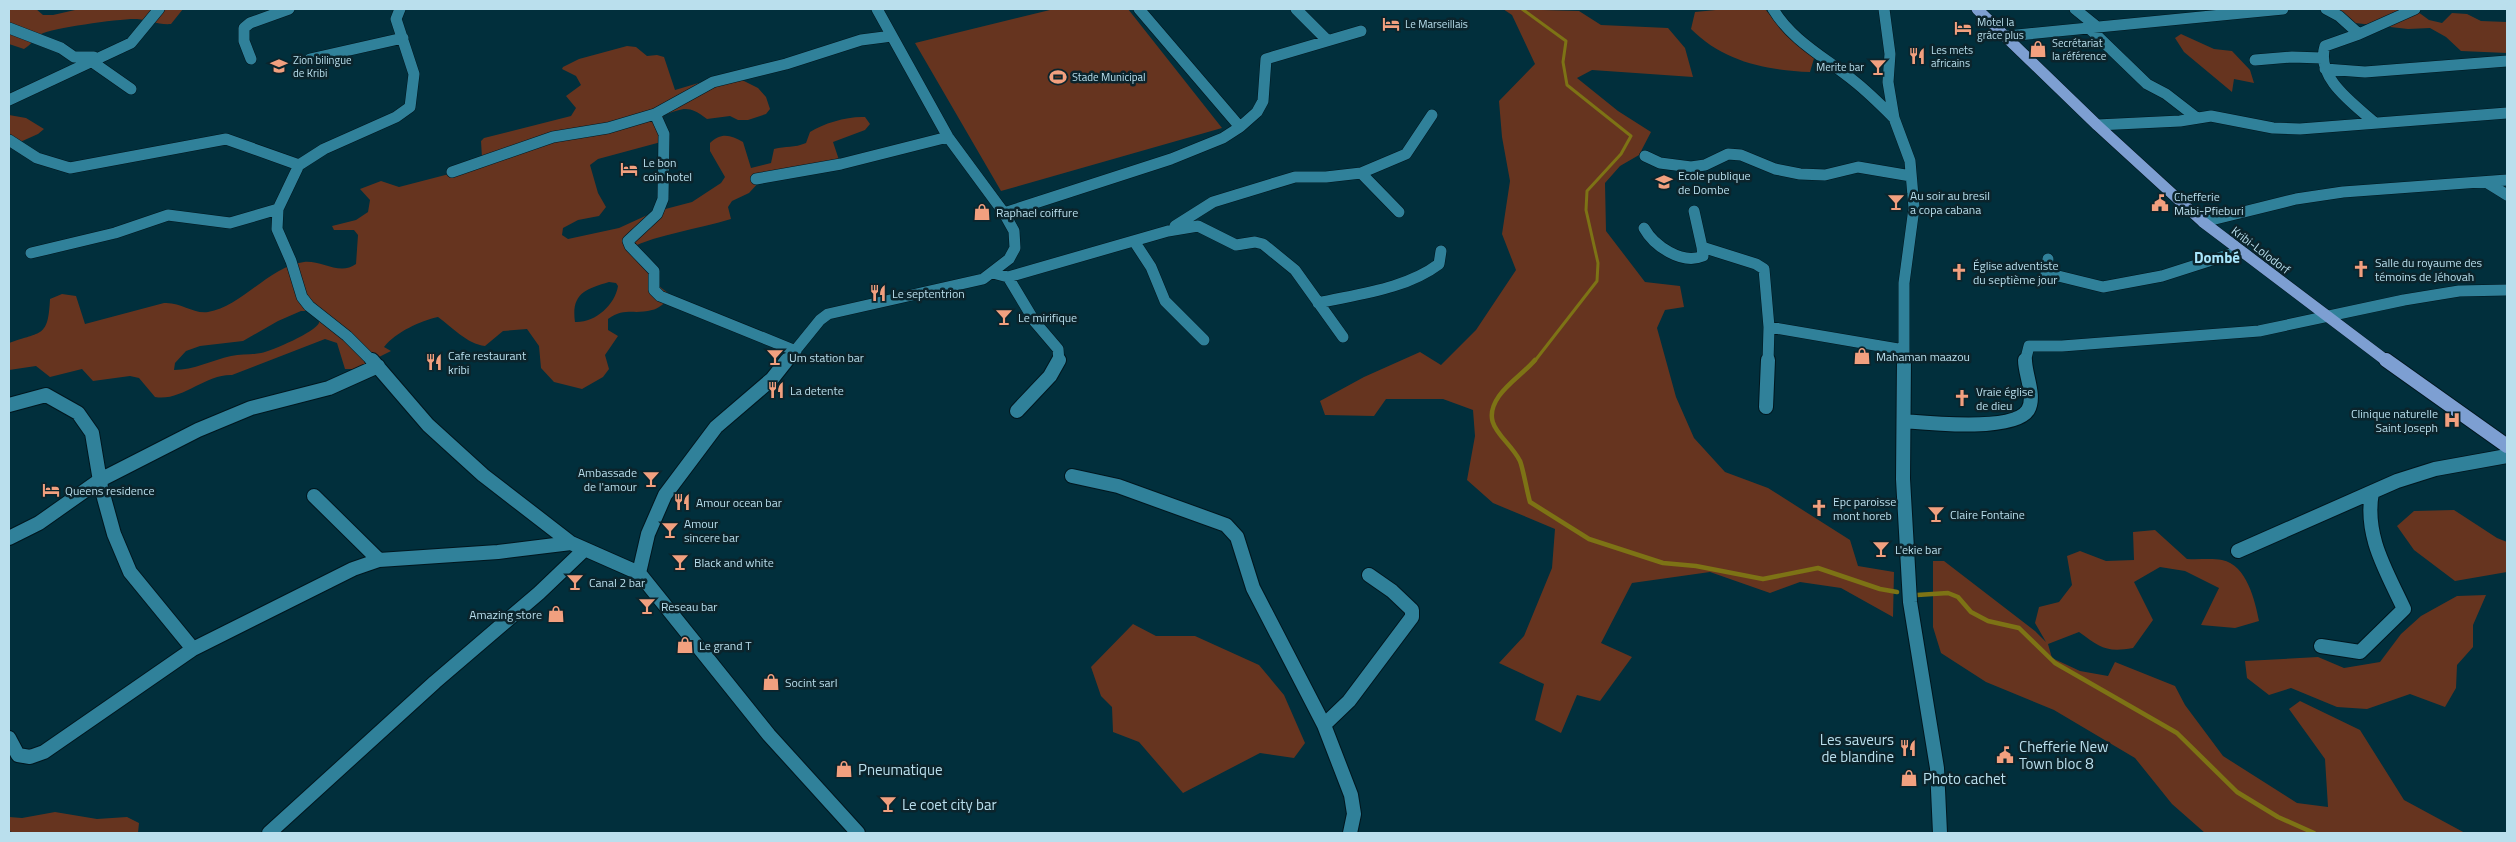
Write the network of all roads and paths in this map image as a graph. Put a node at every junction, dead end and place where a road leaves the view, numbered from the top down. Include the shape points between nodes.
1 (159, 9) edge
2 (289, 9) edge
3 (400, 9) edge
4 (877, 9) edge
5 (1139, 9) edge
6 (1296, 9) edge
7 (1773, 9) edge
8 (1884, 9) edge
9 (1977, 9) edge
10 (2075, 9) edge
11 (2172, 9) edge
12 (2284, 9) edge
13 (2326, 9) edge
14 (2415, 9) edge
15 (2182, 18) junction
16 (2092, 27) junction
17 (9, 28) edge
18 (1361, 31) dead end
19 (2359, 34) junction
20 (892, 36) junction
21 (2007, 36) junction
22 (403, 38) junction
23 (1327, 40) junction
24 (74, 57) junction
25 (103, 57) junction
26 (2322, 58) junction
27 (251, 59) dead end
28 (310, 59) dead end
29 (2255, 60) dead end
30 (2507, 61) edge
31 (91, 62) junction
32 (2325, 69) junction
33 (68, 70) junction
34 (131, 89) dead end
35 (9, 100) edge
36 (2507, 113) edge
37 (655, 114) junction
38 (1432, 115) dead end
39 (1894, 118) junction
40 (2197, 118) junction
41 (2375, 123) junction
42 (2097, 125) junction
43 (1240, 127) junction
44 (948, 137) junction
45 (9, 140) edge
46 (1645, 156) dead end
47 (299, 165) junction
48 (452, 172) dead end
49 (1361, 173) junction
50 (1911, 176) junction
51 (756, 179) dead end
52 (2507, 180) edge
53 (2486, 182) junction
54 (2507, 195) edge
55 (278, 209) junction
56 (1694, 211) dead end
57 (1399, 212) dead end
58 (1004, 213) junction
59 (2203, 222) junction
60 (1644, 228) dead end
61 (1168, 231) junction
62 (1134, 241) junction
63 (1702, 246) junction
64 (1441, 251) dead end
65 (2240, 251) junction
66 (31, 254) dead end
67 (2048, 259) dead end
68 (993, 273) junction
69 (1008, 277) junction
70 (2507, 290) edge
71 (1318, 303) junction
72 (2328, 317) junction
73 (1769, 327) junction
74 (1344, 337) dead end
75 (1204, 340) dead end
76 (1904, 350) junction
77 (796, 351) junction
78 (378, 366) junction
79 (9, 406) edge
80 (1766, 408) dead end
81 (1017, 411) dead end
82 (1904, 421) junction
83 (2505, 442) edge
84 (2507, 456) edge
85 (1072, 476) dead end
86 (100, 480) junction
87 (2372, 492) junction
88 (314, 496) dead end
89 (9, 538) edge
90 (578, 546) junction
91 (2238, 551) dead end
92 (379, 560) junction
93 (639, 573) junction
94 (1370, 575) dead end
95 (2322, 646) dead end
96 (193, 649) junction
97 (1324, 724) junction
98 (9, 738) edge
99 (269, 833) edge
100 (858, 833) edge
101 (1350, 833) edge
102 (1940, 833) edge

1 - 25 street via 131,43
2 - 27 street via 244,28 244,41
3 - 22 street via 396,19
4 - 20 street
5 - 43 street
6 - 23 street
7 - 39 street via 1794,35 1864,88
8 - 39 street via 1890,54 1888,82
9 - 21 main road, Kribi-Lolodorf
10 - 16 street
11 - 15 street
12 - 15 street
13 - 19 street
14 - 19 street via 2397,15 2371,32
15 - 16 street
16 - 21 street
16 - 40 street via 2147,84
17 - 24 street via 61,48
18 - 23 street
19 - 26 street via 2325,46
20 - 37 street via 861,40 786,64 713,82
20 - 44 street
21 - 42 main road, Kribi-Lolodorf
22 - 28 street
22 - 47 street via 414,74 410,107
23 - 43 street via 1266,59 1267,92 1263,103 1259,111
24 - 25 street
24 - 33 street
25 - 31 street
26 - 29 street via 2292,56
26 - 32 street
30 - 32 street via 2365,72
31 - 33 street
31 - 34 street
32 - 41 street via 2333,82
33 - 35 street
36 - 41 street
37 - 48 street via 608,128 553,138
37 - 77 street via 664,134 663,199 658,214 628,241 654,271 654,290 660,296
38 - 49 street via 1406,154
39 - 50 street via 1910,161
40 - 41 street via 2216,117 2279,129
40 - 42 street
42 - 59 main road, Kribi-Lolodorf
43 - 58 street via 1224,138 1171,159
44 - 51 street via 841,164
44 - 58 street
45 - 47 street via 37,158 66,168 226,139 238,140
46 - 50 street via 1660,163 1691,167 1705,165 1728,154 1741,155 1775,169 1800,174 1825,175 1858,167
47 - 55 street
49 - 57 street
49 - 61 street via 1326,178 1295,177 1225,198 1204,207
50 - 76 street via 1914,208 1904,283
52 - 53 street
53 - 54 street
53 - 59 street via 2343,192 2296,199
55 - 66 street via 230,223 168,215 115,233
55 - 78 street via 277,230 302,297
56 - 63 street
58 - 68 street via 1014,231 1015,248 1009,259
59 - 65 main road, Kribi-Lolodorf
60 - 63 street via 1648,237 1673,254 1696,259 1703,256
61 - 62 street
61 - 71 street via 1198,226 1236,244 1263,244 1295,270
62 - 69 street
62 - 75 street via 1151,267 1165,301
63 - 73 street via 1761,265
64 - 71 street via 1439,264 1430,272
65 - 67 street via 2162,276 2103,287 2046,273
65 - 72 main road, Kribi-Lolodorf
68 - 69 street
68 - 77 street via 983,279 828,314
69 - 81 street via 1060,356 1050,376
70 - 72 street via 2451,292
71 - 74 street
72 - 82 street via 2259,331 2029,346 2026,368 2031,401 2030,408 2022,415 1986,424
72 - 83 main road, Kribi-Lolodorf
73 - 76 street
73 - 80 street
76 - 82 street
77 - 93 street via 772,379 716,427 665,495 648,534
78 - 86 street via 309,394 251,408 198,430
78 - 90 street via 428,426 453,450
79 - 86 street via 46,396 78,413 92,433
82 - 102 street via 1903,479 1910,602 1936,768
84 - 87 street via 2435,469
85 - 97 street via 1118,486 1226,525 1232,530 1238,537 1253,588
86 - 89 street via 39,523
86 - 96 street via 114,534 130,572
87 - 91 street
87 - 95 street via 2368,505 2369,524 2381,563 2404,609 2360,652
88 - 92 street
90 - 92 street
90 - 93 street
90 - 99 street via 539,593 435,682
92 - 96 street via 354,569
93 - 100 street via 769,735
94 - 97 street via 1392,589 1408,605 1412,618 1349,701
96 - 98 street via 44,752 30,757 18,755
97 - 101 street via 1351,795 1354,814

